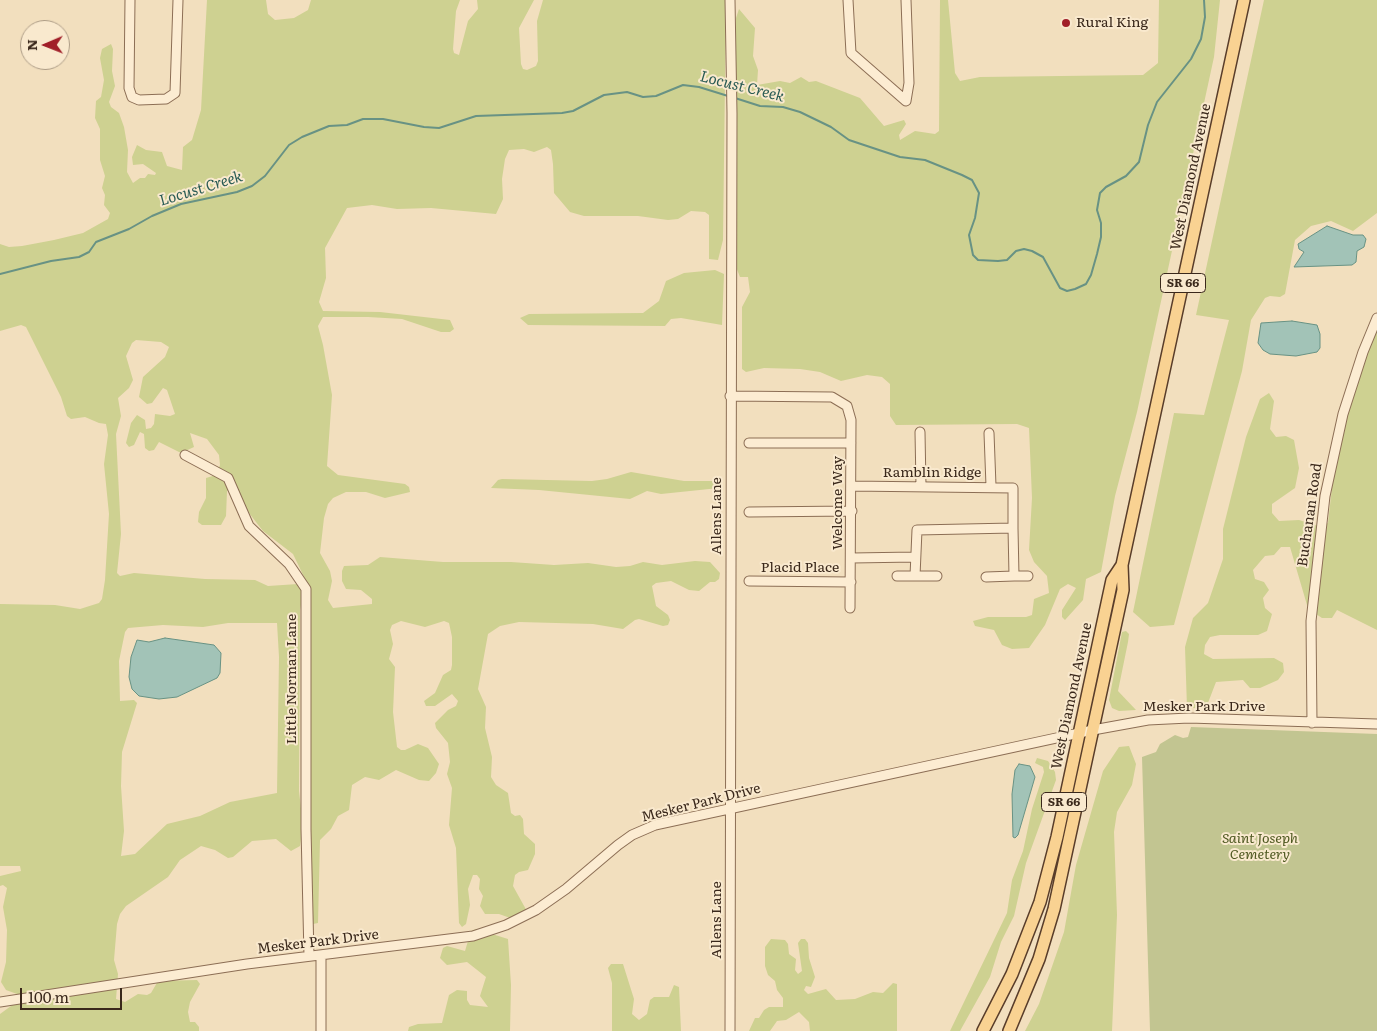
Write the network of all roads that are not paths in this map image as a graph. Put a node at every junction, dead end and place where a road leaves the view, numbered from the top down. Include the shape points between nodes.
1 (130, 0) edge
2 (178, 0) edge
3 (730, 0) edge
4 (848, 0) edge
5 (906, 0) edge
6 (1244, 0) edge
7 (1377, 318) edge
8 (730, 396) junction
9 (920, 432) dead end
10 (989, 433) dead end
11 (749, 443) dead end
12 (851, 443) junction
13 (185, 455) dead end
14 (851, 486) junction
15 (922, 486) junction
16 (991, 486) junction
17 (852, 511) junction
18 (749, 512) dead end
19 (1013, 528) junction
20 (915, 557) junction
21 (852, 558) junction
22 (1122, 565) junction
23 (897, 576) dead end
24 (915, 576) junction
25 (937, 576) dead end
26 (1014, 576) junction
27 (1028, 576) dead end
28 (986, 577) dead end
29 (749, 581) dead end
30 (851, 582) junction
31 (850, 608) dead end
32 (1312, 723) junction
33 (1377, 724) edge
34 (1092, 730) junction
35 (1079, 733) junction
36 (730, 809) junction
37 (321, 954) junction
38 (310, 956) junction
39 (0, 1002) edge
40 (321, 1031) edge
41 (730, 1031) edge
42 (983, 1031) edge
43 (1009, 1031) edge

1 - 2 street via 131,96 140,100 169,98 175,93
3 - 8 street, Allens Lane
4 - 5 street via 851,53 906,101 909,83
6 - 22 main road, West Diamond Avenue / SR 66
7 - 32 street, Buchanan Road via 1343,414 1326,496 1311,621
8 - 12 street, Welcome Way via 832,397 842,401 850,412
8 - 36 street, Allens Lane
9 - 15 street
10 - 16 street
11 - 12 street
12 - 14 street, Welcome Way
13 - 38 street, Little Norman Lane via 228,478 249,526 289,564 306,589 306,829
14 - 15 street, Ramblin Ridge
14 - 17 street, Welcome Way
15 - 16 street, Ramblin Ridge
16 - 19 street, Ramblin Ridge via 1013,488
17 - 18 street
17 - 21 street, Welcome Way
19 - 20 street via 916,530
19 - 26 street
20 - 21 street
20 - 24 street
21 - 30 street, Welcome Way
22 - 34 main road, West Diamond Avenue / SR 66 via 1124,583
22 - 35 main road, West Diamond Avenue / SR 66 via 1112,580
23 - 24 street
24 - 25 street
26 - 27 street
26 - 28 street
29 - 30 street, Placid Place
30 - 31 street, Welcome Way
32 - 33 street, Mesker Park Drive
32 - 34 street, Mesker Park Drive via 1196,718 1148,720
34 - 35 street, Mesker Park Drive
34 - 43 main road, West Diamond Avenue / SR 66 via 1046,937
35 - 36 street, Mesker Park Drive
35 - 42 main road, West Diamond Avenue / SR 66 via 1048,872 1034,918 1012,974
36 - 37 street, Mesker Park Drive via 668,822 632,835 554,899 523,917 488,931 439,942
36 - 41 street, Allens Lane
37 - 38 street, Mesker Park Drive
37 - 40 street
38 - 39 street, Mesker Park Drive

